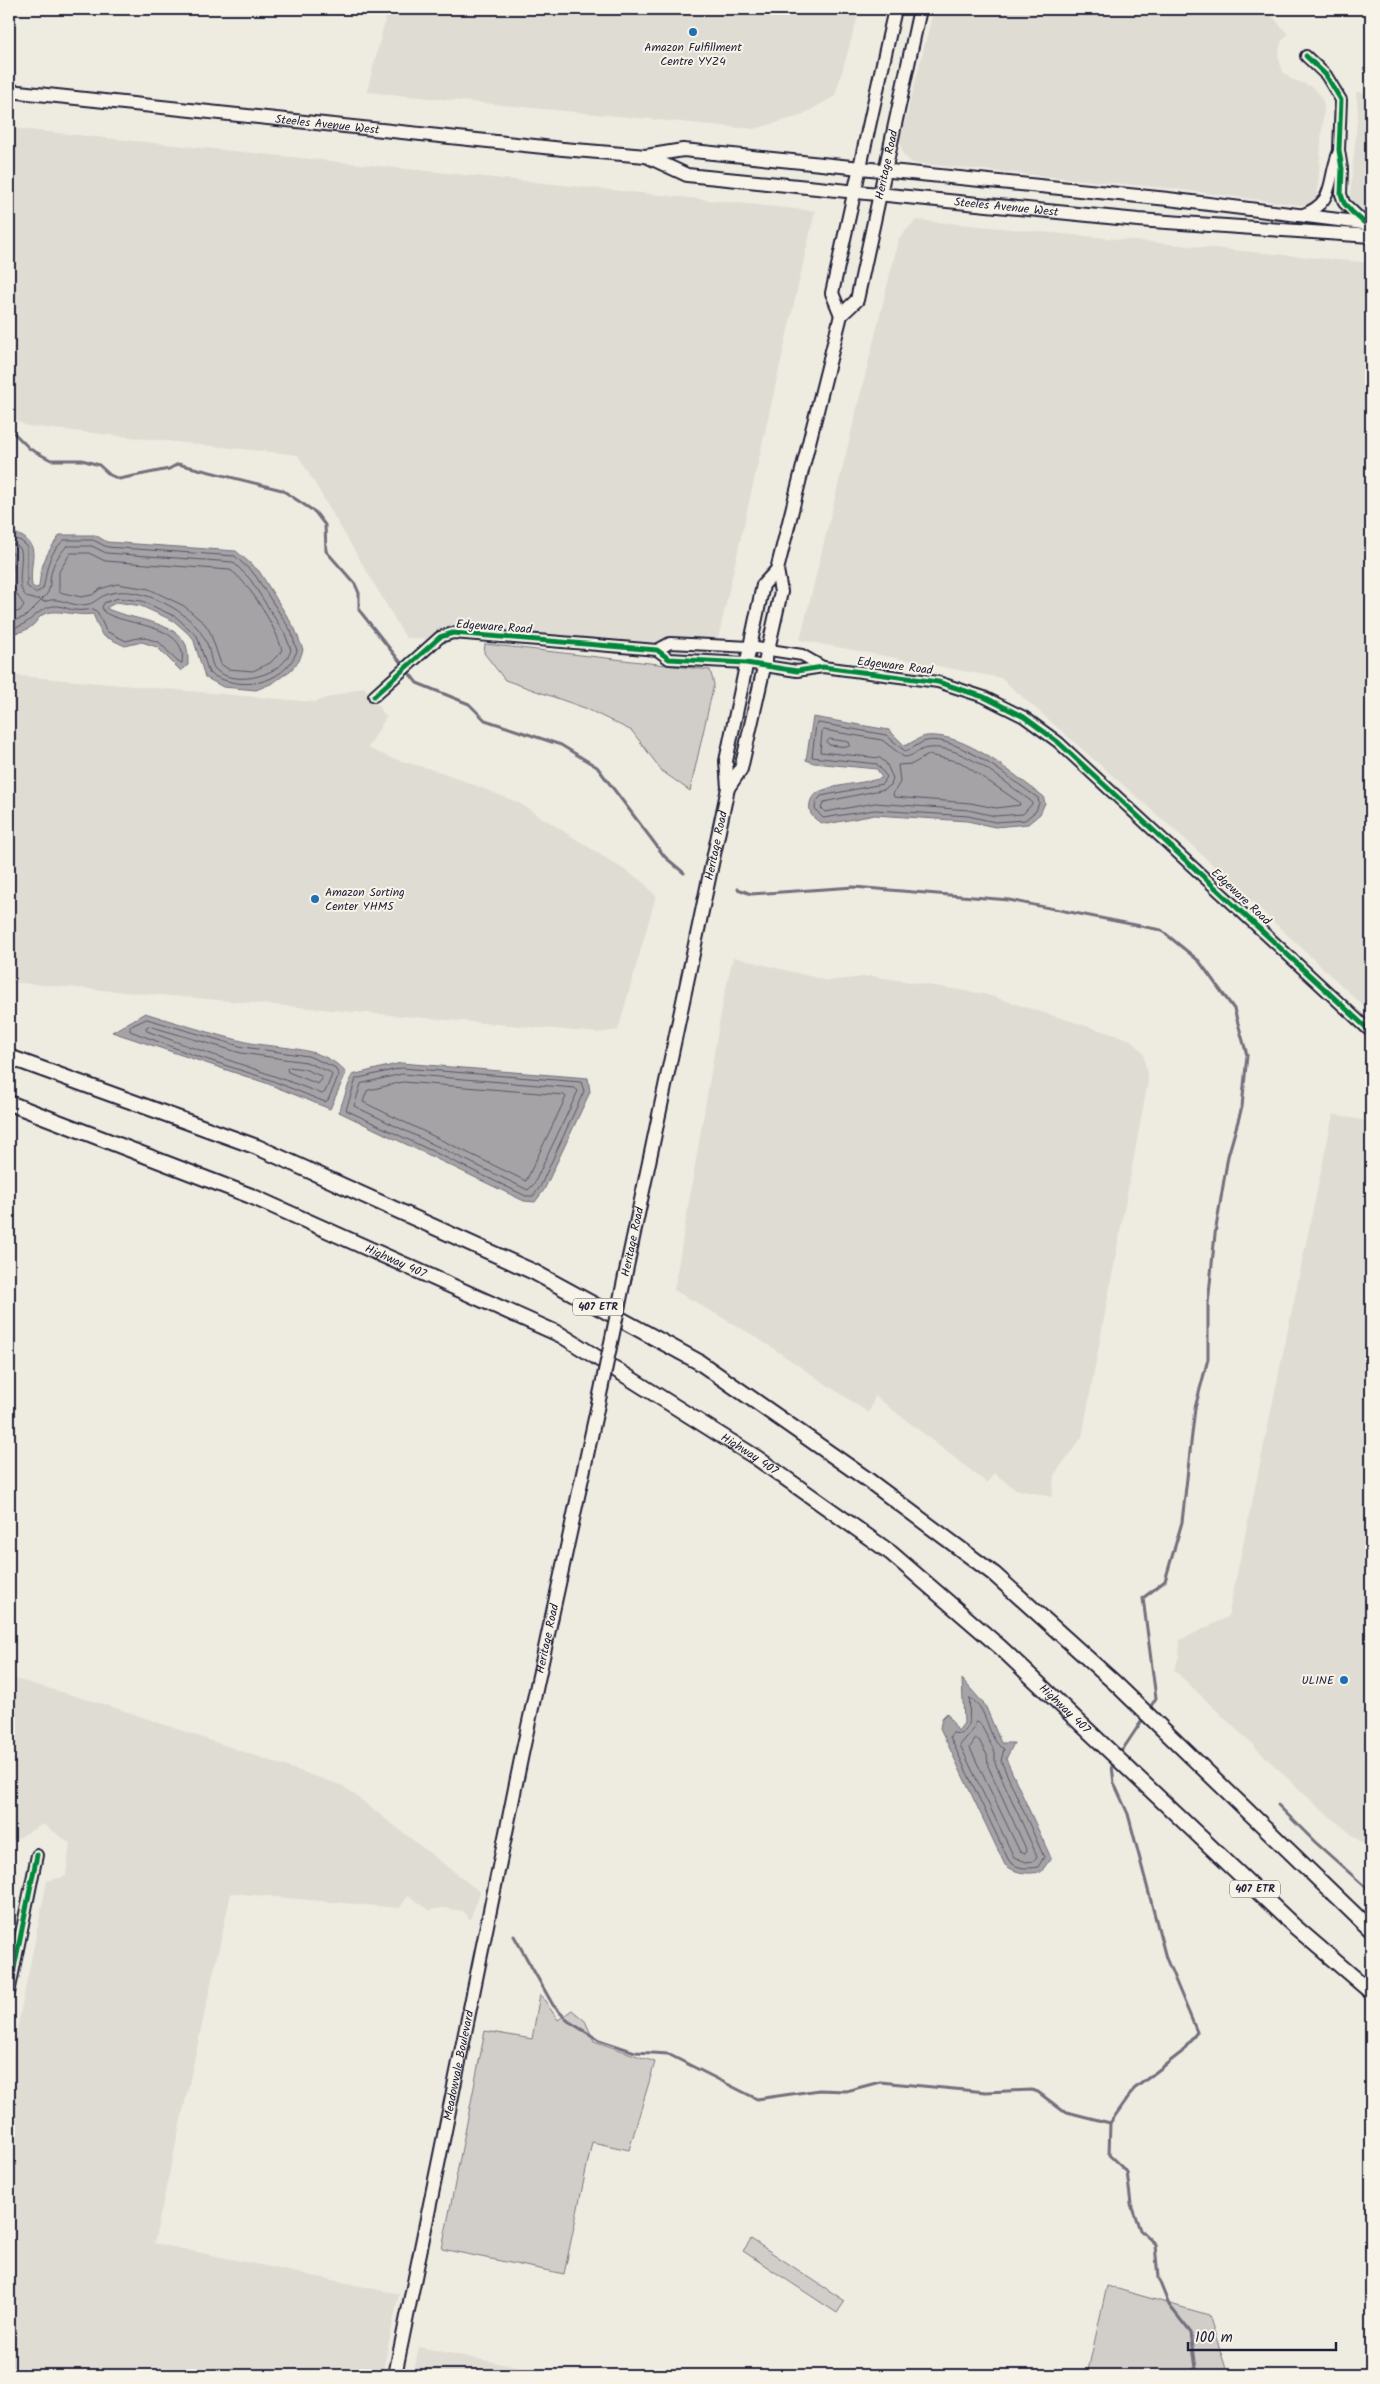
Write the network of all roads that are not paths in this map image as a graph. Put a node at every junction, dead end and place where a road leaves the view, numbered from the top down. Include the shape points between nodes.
1 (896, 9) edge
2 (920, 9) edge
3 (1306, 56) dead end
4 (9, 91) edge
5 (1339, 150) junction
6 (646, 156) junction
7 (860, 168) junction
8 (884, 171) junction
9 (855, 192) junction
10 (879, 194) junction
11 (1299, 216) junction
12 (1370, 228) edge
13 (841, 315) junction
14 (777, 570) junction
15 (750, 647) junction
16 (656, 650) junction
17 (768, 650) junction
18 (746, 663) junction
19 (764, 666) junction
20 (823, 667) junction
21 (374, 696) dead end
22 (728, 788) junction
23 (1371, 1032) edge
24 (9, 1058) edge
25 (9, 1103) edge
26 (522, 1754) joint
27 (37, 1855) dead end
28 (1371, 1930) edge
29 (1371, 1992) edge
30 (9, 1993) edge
31 (395, 2375) edge

1 - 7 main road, Heritage Road
2 - 8 main road, Heritage Road
3 - 5 street via 1326,75 1341,100
4 - 6 main road, Steeles Avenue West
5 - 11 street via 1325,200
5 - 12 street via 1340,187 1344,202
6 - 7 main road, Steeles Avenue West via 683,150
6 - 9 main road, Steeles Avenue West via 687,175
7 - 8 main road, Steeles Avenue West
7 - 9 main road, Heritage Road
8 - 10 main road, Heritage Road
8 - 11 main road, Steeles Avenue West via 1168,199
9 - 10 main road, Steeles Avenue West
9 - 13 main road, Heritage Road via 832,293
10 - 12 main road, Steeles Avenue West via 1146,220
10 - 13 main road, Heritage Road via 857,300
11 - 12 main road, Steeles Avenue West
13 - 14 main road, Heritage Road
14 - 15 main road, Heritage Road via 763,585
14 - 17 main road, Heritage Road via 781,592
15 - 16 street, Edgeware Road via 670,644
15 - 17 street, Edgeware Road
15 - 18 main road, Heritage Road
16 - 18 street, Edgeware Road via 669,659
16 - 21 street, Edgeware Road via 453,633 440,637
17 - 19 main road, Heritage Road
17 - 20 street, Edgeware Road via 802,655
18 - 19 street, Edgeware Road
18 - 22 main road, Heritage Road via 726,761
19 - 20 street, Edgeware Road via 797,671
19 - 22 main road, Heritage Road via 741,769
20 - 23 street, Edgeware Road via 938,682 984,697 1024,717 1065,748
22 - 26 main road, Heritage Road, bridge
24 - 28 highway, 407 ETR via 257,1147 534,1272 699,1362 868,1480 994,1574 1114,1683
25 - 29 highway, Highway 407 / 407 ETR via 251,1196 560,1334 757,1458 891,1553 1000,1647 1293,1924
26 - 31 main road, Meadowvale Boulevard
27 - 30 street

